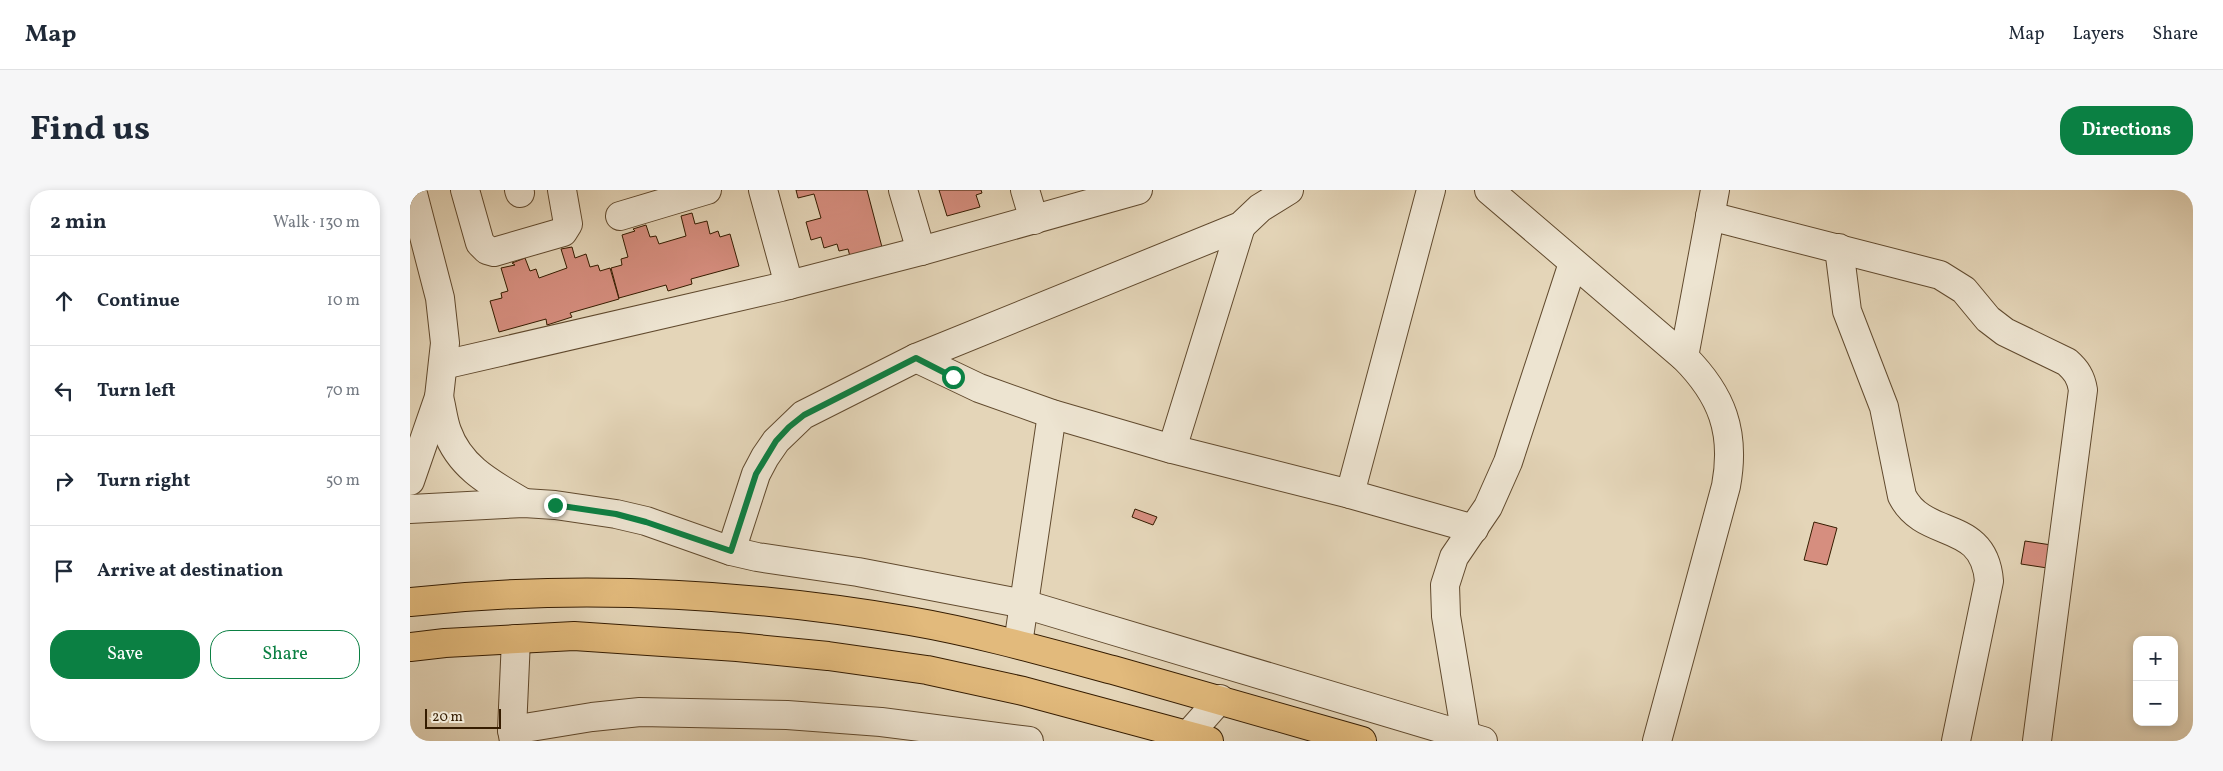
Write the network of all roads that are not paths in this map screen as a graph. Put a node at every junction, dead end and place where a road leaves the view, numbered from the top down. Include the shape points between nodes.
1 (412, 190) edge
2 (465, 190) edge
3 (562, 190) edge
4 (707, 190) edge
5 (763, 190) edge
6 (903, 190) edge
7 (1025, 190) edge
8 (1138, 190) edge
9 (1289, 190) edge
10 (1431, 190) edge
11 (1489, 190) edge
12 (653, 198) edge
13 (1081, 198) edge
14 (1713, 203) edge
15 (620, 216) dead end
16 (1034, 220) junction
17 (1241, 226) junction
18 (418, 239) edge
19 (1839, 248) junction
20 (921, 251) junction
21 (1573, 262) junction
22 (789, 285) junction
23 (1684, 357) junction
24 (916, 358) junction
25 (443, 365) junction
26 (439, 397) junction
27 (1052, 414) junction
28 (1172, 449) junction
29 (410, 481) edge
30 (1350, 494) junction
31 (524, 503) junction
32 (410, 510) edge
33 (1474, 529) junction
34 (731, 551) junction
35 (410, 602) edge
36 (1024, 604) junction
37 (516, 639) junction
38 (1018, 644) junction
39 (410, 647) edge
40 (1220, 699) junction
41 (513, 735) edge
42 (928, 735) edge
43 (1191, 739) edge
44 (1472, 739) edge
45 (1029, 741) edge
46 (1362, 741) edge
47 (1657, 741) edge
48 (1956, 741) edge
49 (2037, 741) edge

1 - 18 street
2 - 3 street via 480,243 494,252 563,232 568,224
4 - 12 street
5 - 22 street
6 - 20 street
7 - 16 street
8 - 13 street
9 - 17 street via 1260,208
10 - 30 street
11 - 21 street
12 - 15 street
13 - 16 street
14 - 19 street
14 - 23 street
16 - 20 street
17 - 24 street
17 - 28 street
18 - 25 street via 444,320
19 - 48 street via 1847,311 1884,407 1906,505 1921,518 1971,541 1982,552 1988,566 1989,581
19 - 49 street via 1927,271 1953,282 2005,332 2067,362 2080,378 2083,390
20 - 22 street
21 - 23 street
21 - 33 street via 1508,462
22 - 25 street
23 - 47 street via 1702,376 1720,405 1730,445 1730,466
24 - 27 street via 979,388
24 - 34 street via 804,415 789,427 776,441 756,474
25 - 26 street
26 - 29 street
26 - 31 street via 446,430 460,456 483,480
27 - 28 street
27 - 36 street
28 - 30 street
30 - 33 street
31 - 32 street
31 - 34 street via 616,514
33 - 44 street via 1454,557 1444,600
34 - 36 street
35 - 38 highway via 534,592 650,594 772,602 910,621
36 - 38 street
36 - 44 street
37 - 39 highway
37 - 41 street
37 - 43 highway via 574,636 680,642 828,656 927,670 1023,691
38 - 40 highway
40 - 43 street
40 - 46 highway
41 - 42 street via 592,717 640,712 820,716
42 - 45 street

